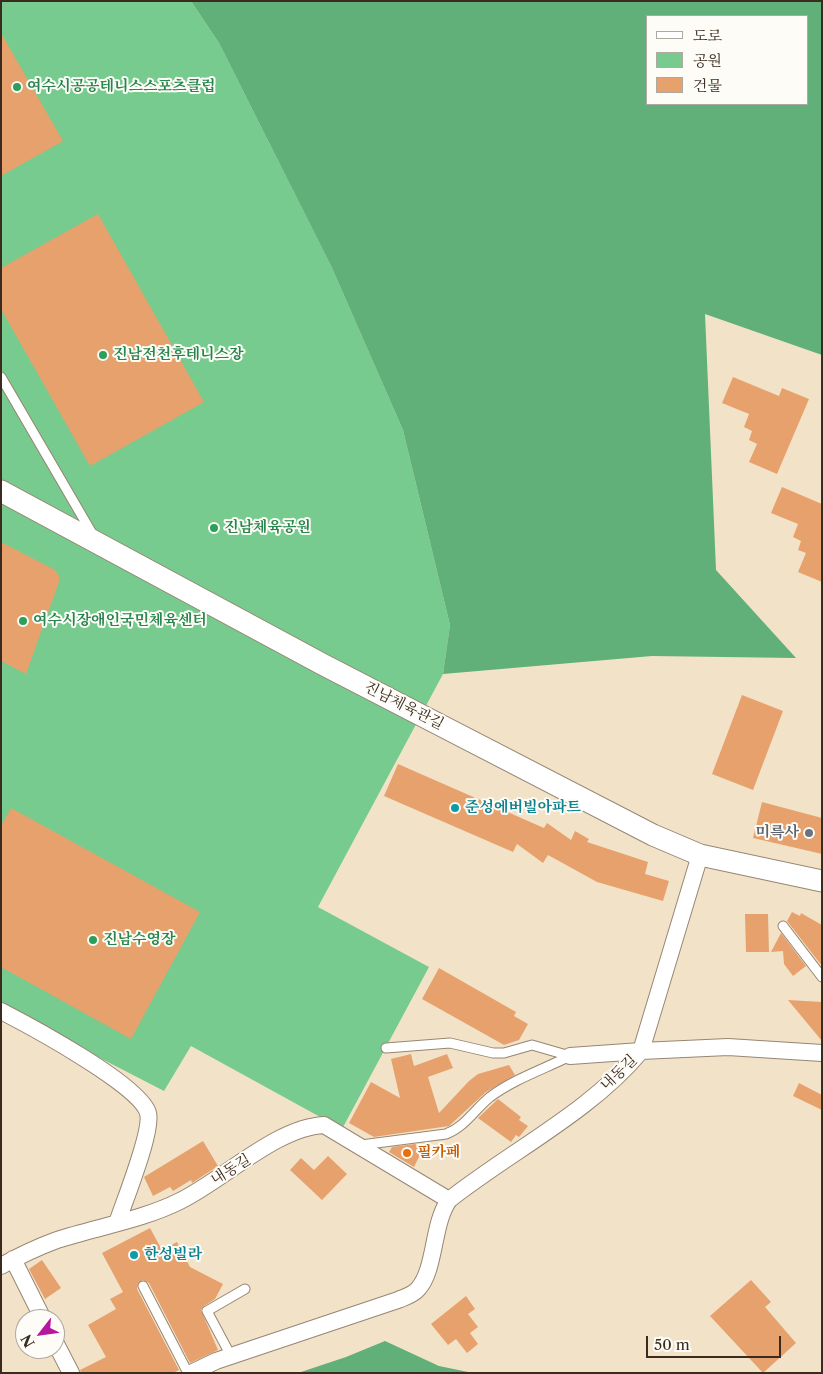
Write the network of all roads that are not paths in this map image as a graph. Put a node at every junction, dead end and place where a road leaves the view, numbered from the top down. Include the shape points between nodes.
1 (1, 377) edge
2 (1, 491) edge
3 (100, 546) junction
4 (700, 855) junction
5 (822, 881) edge
6 (783, 926) dead end
7 (822, 977) edge
8 (1, 1011) edge
9 (386, 1048) dead end
10 (641, 1050) junction
11 (822, 1053) edge
12 (570, 1056) junction
13 (357, 1145) junction
14 (448, 1200) junction
15 (117, 1223) junction
16 (7, 1262) edge
17 (143, 1286) dead end
18 (245, 1289) dead end
19 (38, 1309) edge
20 (231, 1356) junction
21 (64, 1359) edge
22 (71, 1373) edge
23 (189, 1373) edge

1 - 3 lane
2 - 3 street, 진남체육관길
3 - 4 street, 진남체육관길 via 653,835
4 - 5 street, 진남체육관길
4 - 10 street
6 - 7 lane
8 - 15 street via 74,1052 131,1092 148,1112 144,1143
9 - 12 lane via 450,1043 504,1053 532,1045
10 - 11 street, 내동길 via 728,1047
10 - 12 street
10 - 14 street, 내동길 via 598,1093
12 - 13 lane via 508,1085 454,1131
13 - 14 street, 내동길
13 - 15 street, 내동길 via 324,1125 306,1127 275,1142 179,1202
14 - 20 street via 442,1209 428,1267 417,1290 398,1300
15 - 16 street, 내동길 via 58,1240
16 - 19 street
17 - 23 lane
18 - 20 lane via 208,1311
20 - 23 street
21 - 22 street

